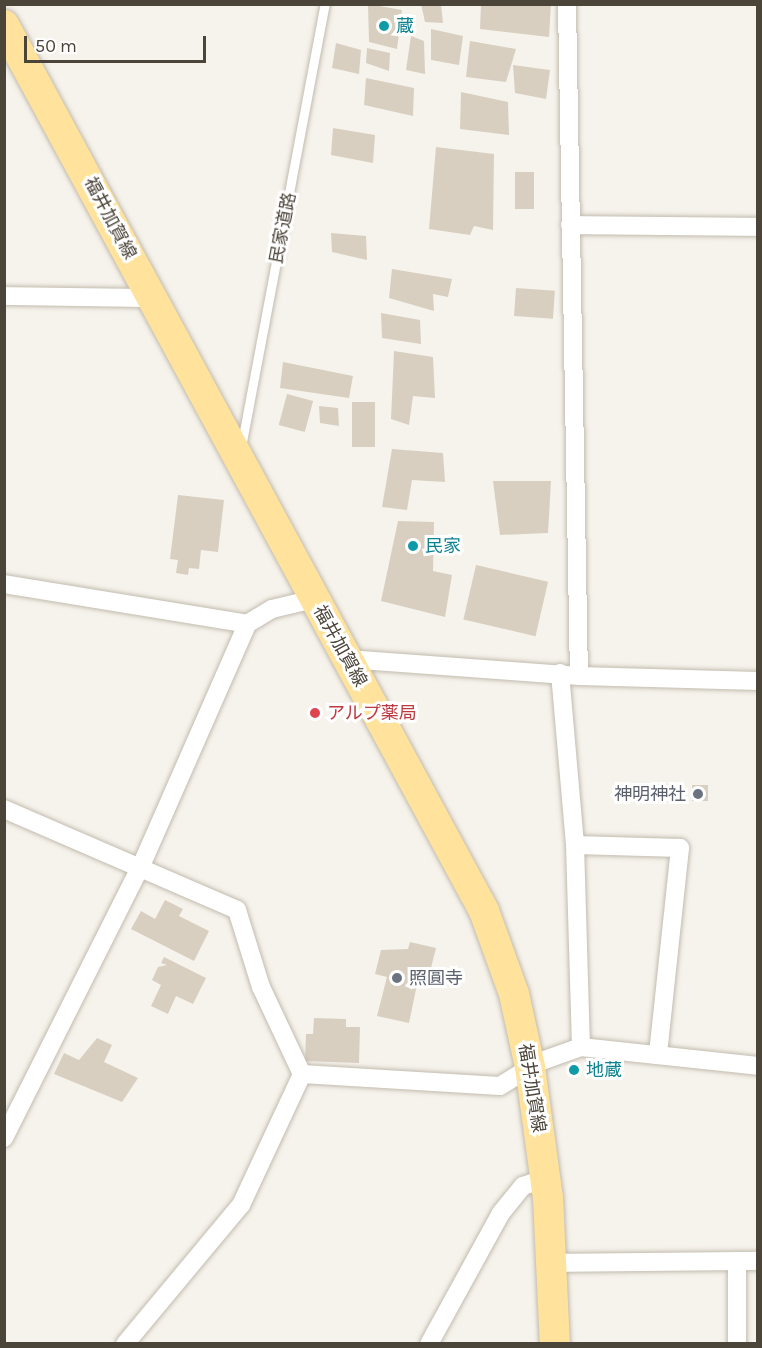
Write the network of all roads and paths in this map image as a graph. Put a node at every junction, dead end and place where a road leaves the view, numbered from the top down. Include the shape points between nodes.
1 (325, 4) edge
2 (567, 4) edge
3 (4, 25) edge
4 (570, 225) junction
5 (758, 227) edge
6 (4, 296) edge
7 (153, 298) junction
8 (240, 452) junction
9 (4, 584) edge
10 (314, 599) junction
11 (247, 624) junction
12 (347, 659) junction
13 (560, 673) junction
14 (579, 676) junction
15 (758, 681) edge
16 (4, 808) edge
17 (575, 845) junction
18 (141, 866) junction
19 (581, 1047) junction
20 (658, 1054) junction
21 (758, 1066) edge
22 (530, 1067) junction
23 (302, 1074) junction
24 (4, 1138) edge
25 (546, 1178) junction
26 (737, 1261) junction
27 (758, 1261) edge
28 (552, 1263) junction
29 (125, 1344) edge
30 (429, 1344) edge
31 (555, 1344) edge
32 (737, 1344) edge

1 - 8 lane, 民家道路
2 - 4 street
3 - 7 main road, 福井加賀線
4 - 5 street
4 - 14 street
6 - 7 street
7 - 8 main road, 福井加賀線
8 - 10 main road, 福井加賀線
9 - 11 street
10 - 11 street via 272,609
10 - 12 main road, 福井加賀線
11 - 18 street
12 - 13 street
12 - 22 main road, 福井加賀線 via 484,911 514,994
13 - 14 street
13 - 17 street
14 - 15 street
16 - 18 street
17 - 19 street
17 - 20 street via 680,848
18 - 23 street via 237,910 261,987
18 - 24 street
19 - 20 street
19 - 22 street
20 - 21 street
22 - 23 street via 500,1086
22 - 25 main road, 福井加賀線
23 - 29 street via 241,1205
25 - 28 main road, 福井加賀線
25 - 30 street via 523,1186 501,1213
26 - 27 street
26 - 28 street
26 - 32 street
28 - 31 main road, 福井加賀線

